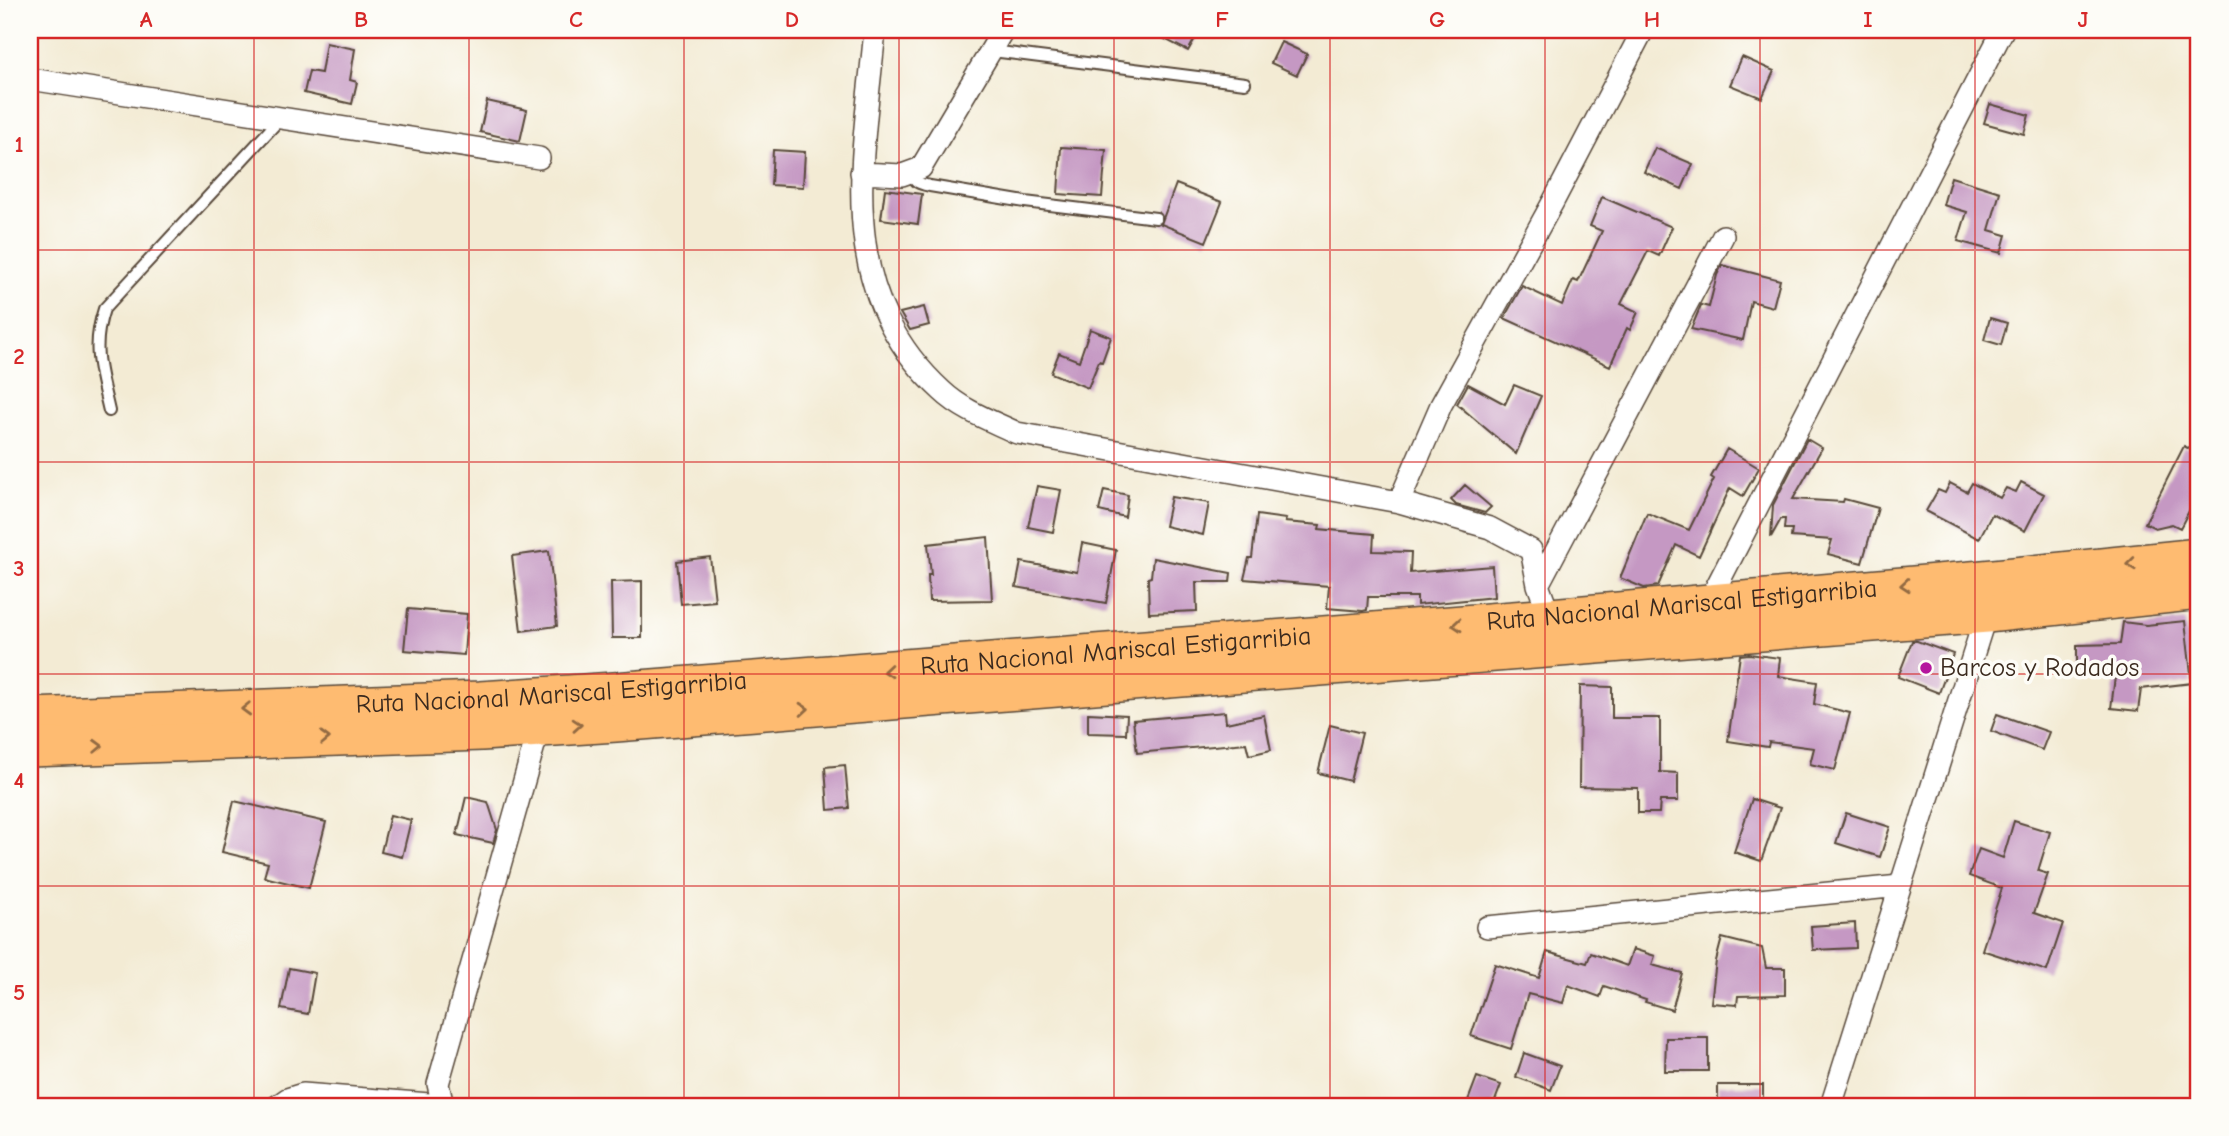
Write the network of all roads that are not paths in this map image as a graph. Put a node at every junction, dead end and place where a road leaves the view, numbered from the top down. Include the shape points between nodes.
1 (875, 30) edge
2 (1003, 30) edge
3 (1643, 30) edge
4 (2003, 30) edge
5 (992, 51) junction
6 (30, 79) edge
7 (1245, 83) dead end
8 (281, 118) junction
9 (539, 158) dead end
10 (861, 173) junction
11 (912, 173) junction
12 (1156, 218) dead end
13 (1723, 236) dead end
14 (109, 411) dead end
15 (1399, 502) junction
16 (2199, 557) edge
17 (1994, 578) junction
18 (2199, 591) edge
19 (1544, 601) junction
20 (1709, 601) junction
21 (1987, 614) junction
22 (30, 717) edge
23 (539, 728) junction
24 (30, 748) edge
25 (1900, 886) junction
26 (1487, 927) dead end
27 (442, 1105) edge
28 (277, 1106) edge
29 (1830, 1106) edge

1 - 10 street
2 - 5 street
3 - 15 street via 1440,405
4 - 20 street
5 - 7 lane
5 - 11 street via 928,160
6 - 8 street
8 - 9 street
8 - 14 lane via 104,309 96,337
10 - 11 street
10 - 15 street via 864,247 886,318 910,355 943,392 971,411 1017,433
11 - 12 lane via 914,180 930,186
13 - 19 street
15 - 19 street via 1490,528 1531,550
16 -> 17 highway, Ruta Nacional Mariscal Estigarribia
17 -> 20 highway, Ruta Nacional Mariscal Estigarribia
17 - 21 street
18 - 21 highway, Ruta Nacional Mariscal Estigarribia
19 - 20 highway, Ruta Nacional Mariscal Estigarribia
19 -> 22 highway, Ruta Nacional Mariscal Estigarribia via 628,691
23 -> 21 highway, Ruta Nacional Mariscal Estigarribia
21 - 25 street
24 -> 23 highway, Ruta Nacional Mariscal Estigarribia
23 - 27 street via 438,1084
25 - 26 street
25 - 29 street
27 - 28 street via 303,1094

